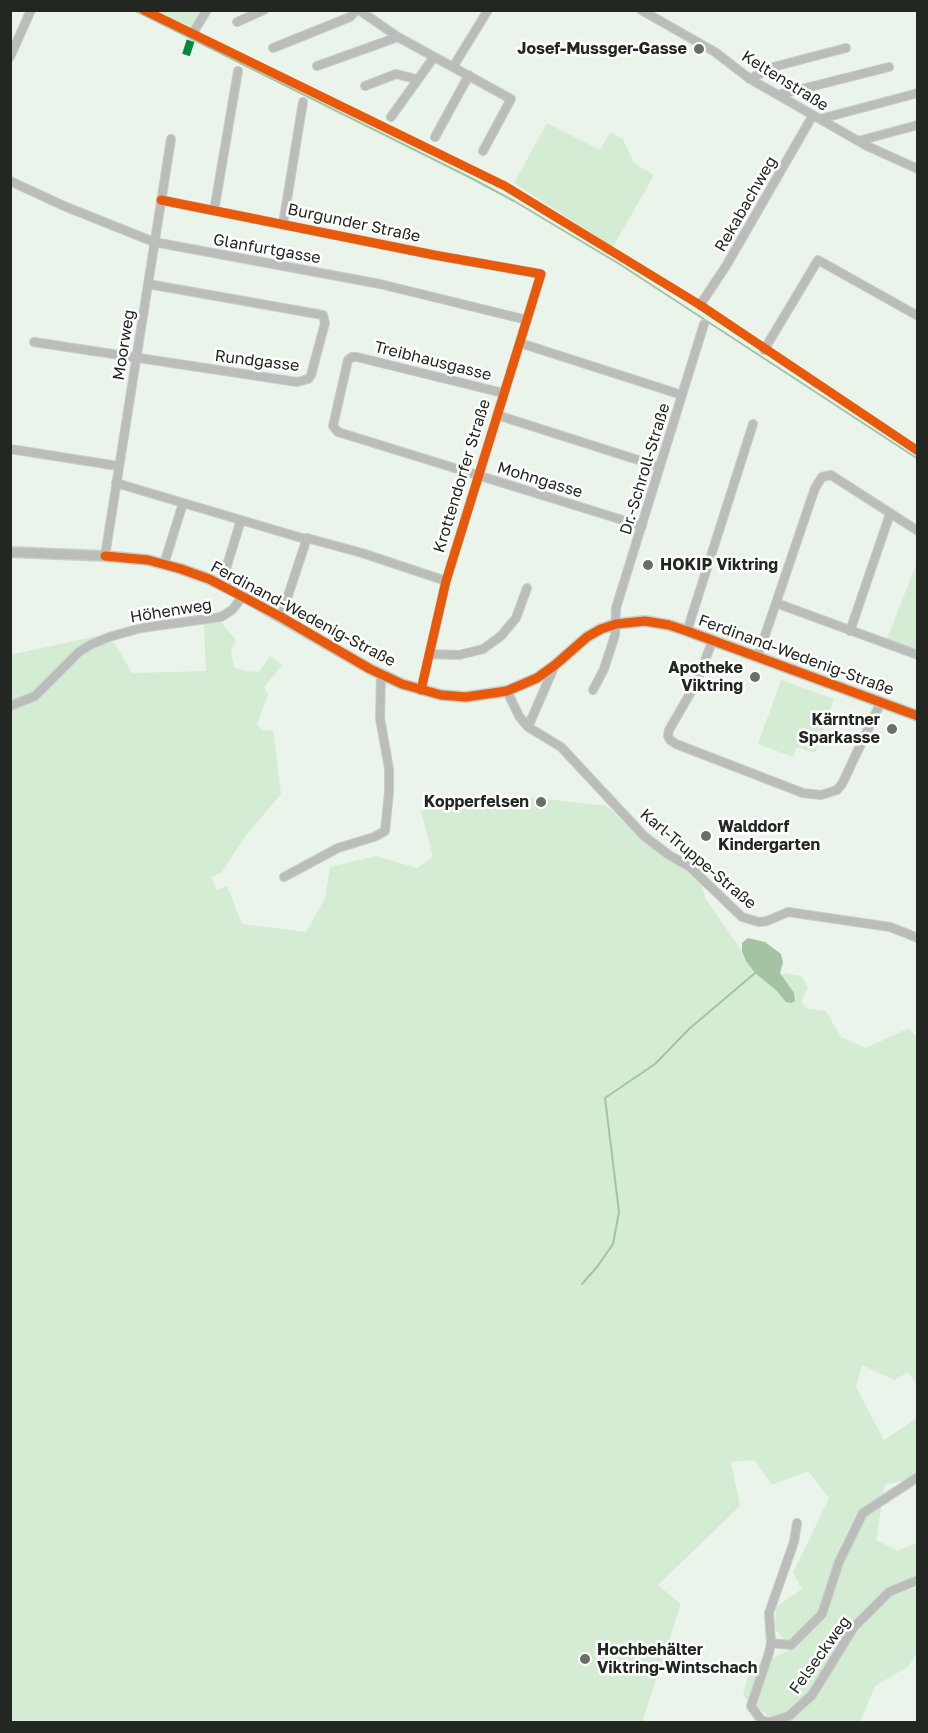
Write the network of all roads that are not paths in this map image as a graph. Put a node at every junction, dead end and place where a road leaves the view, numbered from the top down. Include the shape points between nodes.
1 (31, 10) edge
2 (207, 10) edge
3 (264, 10) edge
4 (358, 10) edge
5 (488, 10) edge
6 (641, 10) edge
7 (237, 22) dead end
8 (193, 33) dead end
9 (398, 37) junction
10 (273, 48) dead end
11 (846, 48) dead end
12 (10, 57) edge
13 (434, 57) junction
14 (317, 66) dead end
15 (453, 67) junction
16 (889, 67) dead end
17 (238, 71) dead end
18 (469, 75) junction
19 (416, 79) junction
20 (750, 79) junction
21 (365, 86) dead end
22 (918, 93) edge
23 (778, 95) junction
24 (303, 102) dead end
25 (391, 117) dead end
26 (817, 117) junction
27 (918, 125) edge
28 (435, 137) dead end
29 (171, 139) dead end
30 (858, 141) junction
31 (483, 150) dead end
32 (918, 169) edge
33 (10, 181) edge
34 (161, 200) junction
35 (214, 211) junction
36 (283, 224) junction
37 (154, 242) junction
38 (541, 274) joint
39 (148, 284) junction
40 (700, 305) dead end
41 (918, 315) edge
42 (527, 320) junction
43 (704, 324) dead end
44 (34, 342) dead end
45 (519, 343) junction
46 (764, 350) dead end
47 (136, 358) junction
48 (503, 393) junction
49 (682, 395) junction
50 (496, 415) junction
51 (333, 422) joint
52 (753, 424) dead end
53 (10, 449) edge
54 (118, 466) junction
55 (660, 467) junction
56 (478, 475) junction
57 (116, 483) junction
58 (183, 503) junction
59 (890, 514) junction
60 (241, 520) junction
61 (642, 526) junction
62 (918, 531) edge
63 (305, 539) junction
64 (10, 552) edge
65 (105, 556) junction
66 (164, 564) junction
67 (224, 575) dead end
68 (446, 581) junction
69 (527, 588) dead end
70 (243, 596) junction
71 (776, 603) junction
72 (281, 617) junction
73 (616, 624) junction
74 (687, 631) junction
75 (850, 631) junction
76 (713, 640) junction
77 (430, 654) junction
78 (918, 655) edge
79 (758, 656) junction
80 (555, 665) junction
81 (381, 674) junction
82 (421, 690) junction
83 (593, 690) dead end
84 (507, 691) junction
85 (881, 702) junction
86 (10, 706) edge
87 (918, 716) edge
88 (528, 727) junction
89 (284, 878) dead end
90 (918, 938) edge
91 (918, 1477) edge
92 (797, 1523) dead end
93 (918, 1580) edge
94 (771, 1643) junction
95 (770, 1722) edge

1 - 12 street
2 - 8 street
3 - 7 street
4 - 9 street
4 - 10 street via 350,17
5 - 15 street
6 - 20 street, Keltenstraße via 715,52
9 - 13 street
9 - 14 street
11 - 20 street via 773,67
13 - 15 street
13 - 19 street
15 - 18 street
16 - 23 street
17 - 35 street
18 - 28 street
18 - 31 street via 512,99
19 - 21 street via 396,74
19 - 25 street
20 - 23 street, Keltenstraße
22 - 26 street
23 - 26 street, Keltenstraße
24 - 36 street
26 - 30 street, Keltenstraße
26 - 40 street, Rekabachweg
27 - 30 street
29 - 34 street, Moorweg
30 - 32 street, Keltenstraße
33 - 37 street, Glanfurtgasse
34 - 35 street, Burgunder Straße
34 - 37 street, Moorweg
35 - 36 street, Burgunder Straße
36 - 38 street, Burgunder Straße
37 - 39 street, Moorweg
37 - 42 street, Glanfurtgasse via 380,284
38 - 42 street, Krottendorfer Straße
39 - 47 street, Moorweg
39 - 47 street, Rundgasse via 318,313 325,323 311,375 303,382
41 - 46 street via 818,260
42 - 45 street, Krottendorfer Straße
43 - 49 street, Dr.-Schroll-Straße
44 - 47 street
45 - 48 street, Krottendorfer Straße
45 - 49 street
47 - 54 street, Moorweg
48 - 50 street, Krottendorfer Straße
48 - 51 street, Treibhausgasse via 352,357
49 - 55 street, Dr.-Schroll-Straße
50 - 55 street
50 - 56 street, Krottendorfer Straße
51 - 56 street, Mohngasse via 338,432
52 - 74 street
53 - 54 street
54 - 57 street, Moorweg
55 - 61 street, Dr.-Schroll-Straße
56 - 61 street, Mohngasse
56 - 68 street, Krottendorfer Straße
57 - 58 street
57 - 65 street, Moorweg
58 - 60 street
58 - 66 street
59 - 62 street
59 - 71 street via 831,475 822,477
59 - 75 street
60 - 63 street
60 - 67 street
61 - 73 street, Dr.-Schroll-Straße via 616,608
63 - 68 street via 351,549
63 - 72 street
64 - 65 street, Ferdinand-Wedenig-Straße
65 - 66 street, Ferdinand-Wedenig-Straße
66 - 70 street, Ferdinand-Wedenig-Straße
68 - 77 street, Krottendorfer Straße
69 - 77 street via 516,618 501,636 483,648 459,655
70 - 72 street, Ferdinand-Wedenig-Straße
70 - 86 street, Höhenweg via 221,617 141,628 90,645 34,696
71 - 75 street
71 - 79 street
72 - 81 street, Ferdinand-Wedenig-Straße
73 - 74 street, Ferdinand-Wedenig-Straße via 645,621
73 - 80 street, Ferdinand-Wedenig-Straße via 587,637
73 - 83 street, Dr.-Schroll-Straße via 604,669
74 - 76 street, Ferdinand-Wedenig-Straße
75 - 78 street
76 - 79 street, Ferdinand-Wedenig-Straße
76 - 85 street via 695,685 669,730 670,740 803,793 821,795 837,790
77 - 82 street, Krottendorfer Straße
79 - 85 street, Ferdinand-Wedenig-Straße
80 - 84 street, Ferdinand-Wedenig-Straße
80 - 88 street
81 - 82 street, Ferdinand-Wedenig-Straße
81 - 89 street via 380,718 389,770 385,831 329,852
82 - 84 street, Ferdinand-Wedenig-Straße via 466,697
84 - 88 street, Karl-Truppe-Straße
85 - 87 street, Ferdinand-Wedenig-Straße
88 - 90 street, Karl-Truppe-Straße via 561,747 644,836 690,867 742,917 759,922 788,912 890,927
91 - 94 street via 863,1513 839,1562 822,1614 791,1645
92 - 94 street, Felseckweg via 770,1613
93 - 95 street, Felseckweg via 889,1592 854,1627 812,1695 789,1716
94 - 95 street, Felseckweg via 752,1706 761,1720

